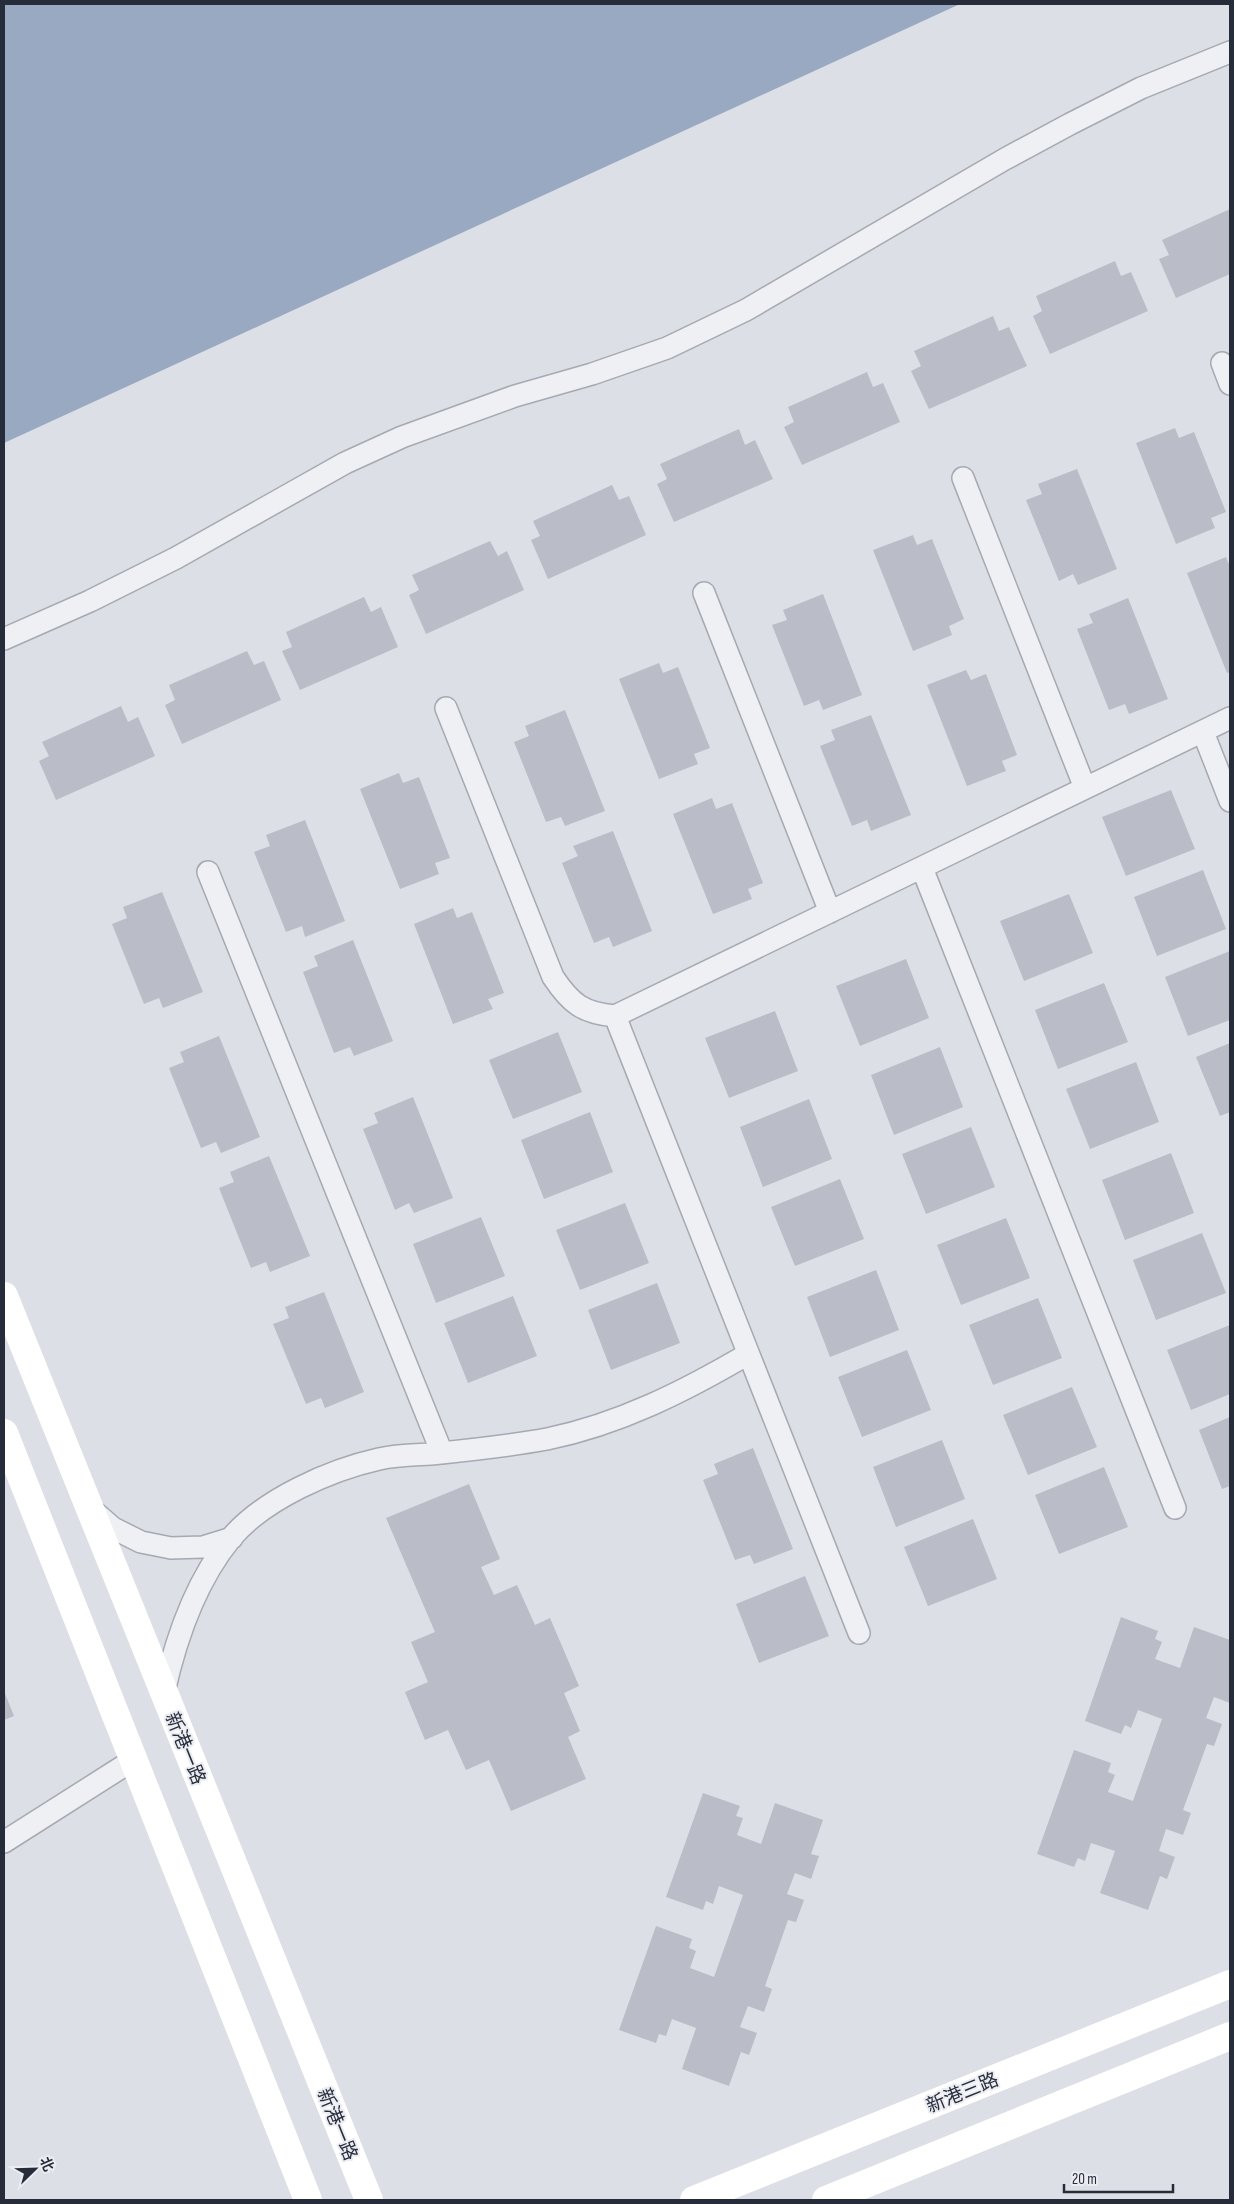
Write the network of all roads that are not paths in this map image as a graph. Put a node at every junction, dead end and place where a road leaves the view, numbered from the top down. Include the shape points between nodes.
1 (1230, 52) edge
2 (1222, 363) dead end
3 (1230, 384) edge
4 (963, 478) dead end
5 (704, 593) dead end
6 (4, 640) edge
7 (446, 708) dead end
8 (1230, 718) edge
9 (1203, 732) junction
10 (1085, 788) junction
11 (1230, 802) edge
12 (922, 868) junction
13 (208, 872) dead end
14 (830, 912) junction
15 (615, 1016) junction
16 (4, 1296) edge
17 (748, 1354) junction
18 (4, 1433) edge
19 (442, 1453) junction
20 (90, 1508) junction
21 (1175, 1508) dead end
22 (232, 1538) junction
23 (859, 1633) dead end
24 (164, 1692) junction
25 (133, 1760) junction
26 (4, 1842) edge
27 (1230, 1984) edge
28 (1230, 2036) edge
29 (308, 2200) edge
30 (369, 2200) edge
31 (694, 2200) edge
32 (826, 2200) edge

1 - 6 lane via 1141,88 1070,124 746,310 666,348 515,396 402,437 344,463 176,558
2 - 3 lane
4 - 10 lane
5 - 14 lane
7 - 15 lane via 554,977 578,1006 595,1014
8 - 9 lane
9 - 10 lane
9 - 11 lane
10 - 12 lane
12 - 14 lane
12 - 21 lane
13 - 19 lane
14 - 15 lane
15 - 17 lane
16 - 20 street, 新港一路
17 - 19 lane via 702,1382 601,1424 496,1448
17 - 23 lane
18 - 25 street
19 - 22 lane via 379,1459 320,1478 265,1508
20 - 22 lane via 114,1528 141,1542 171,1548 203,1547
20 - 24 street, 新港一路
22 - 24 lane via 213,1566 182,1627
24 - 30 street, 新港一路
25 - 26 lane
25 - 29 street
27 - 31 street, 新港三路
28 - 32 street

